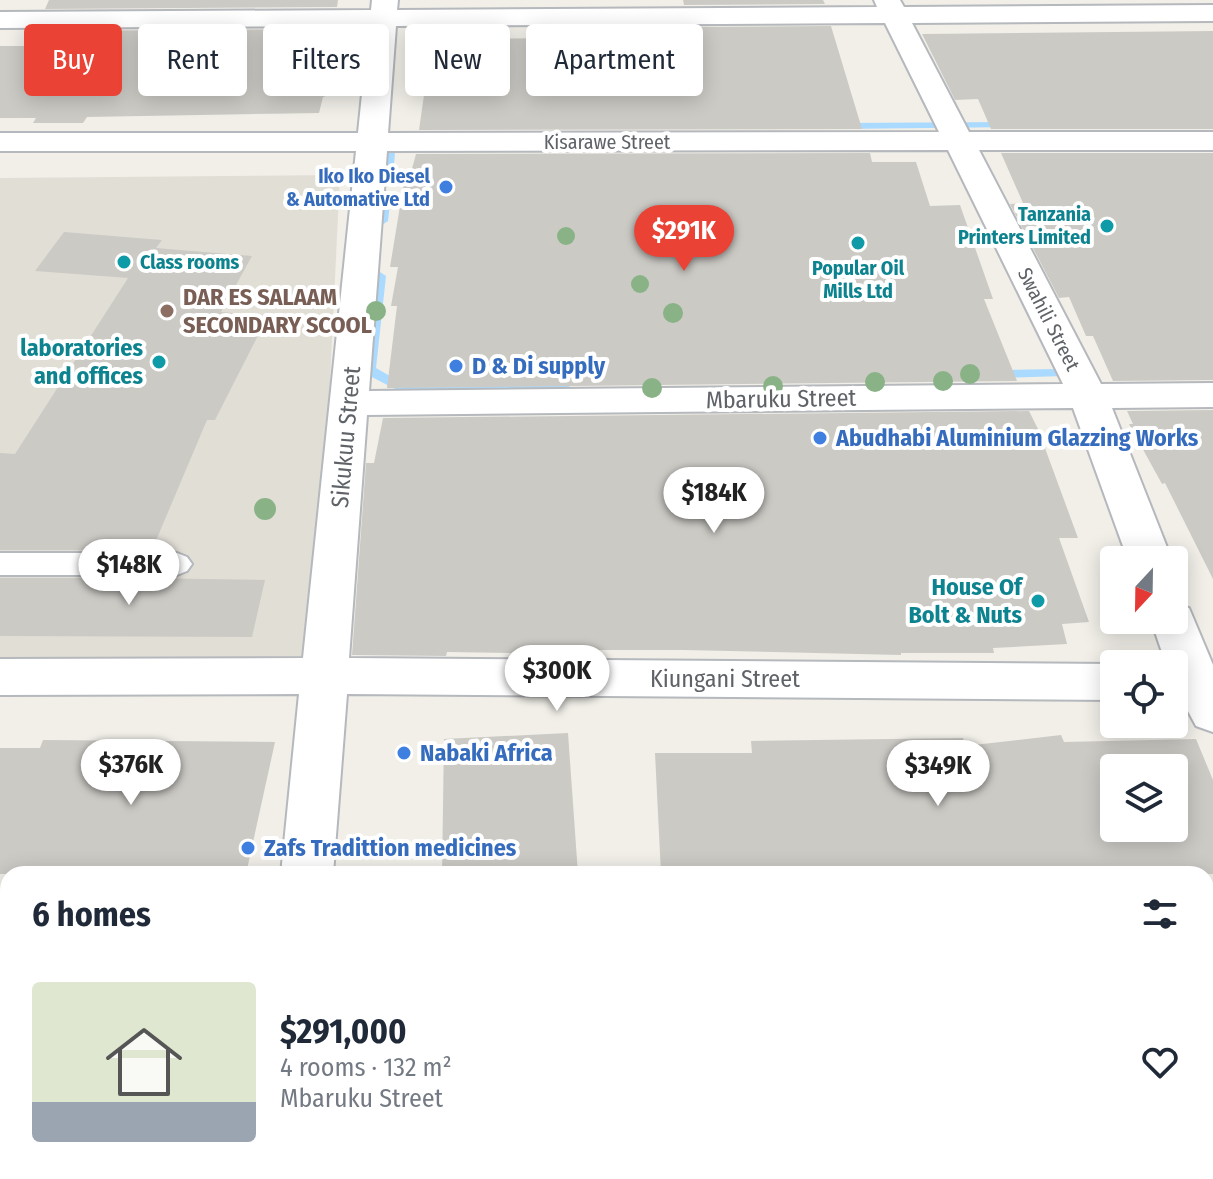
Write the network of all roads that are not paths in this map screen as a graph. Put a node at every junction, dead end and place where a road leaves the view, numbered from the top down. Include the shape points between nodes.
1 (890, 8) edge
2 (384, 9) edge
3 (1213, 13) edge
4 (0, 20) edge
5 (958, 141) junction
6 (1213, 141) edge
7 (0, 142) edge
8 (372, 142) junction
9 (1213, 395) edge
10 (1088, 396) junction
11 (348, 403) junction
12 (1145, 546) edge
13 (0, 564) edge
14 (177, 564) dead end
15 (1178, 634) edge
16 (325, 676) junction
17 (0, 677) edge
18 (1100, 682) edge
19 (1199, 690) edge
20 (308, 866) edge

1 - 2 street
1 - 3 street
1 - 5 street, Swahili Street
2 - 4 street
2 - 8 street, Sikukuu Street
5 - 6 street, Kisarawe Street
5 - 8 street, Kisarawe Street
5 - 10 street, Swahili Street
7 - 8 street, Kisarawe Street
8 - 11 street, Sikukuu Street
9 - 10 street, Mbaruku Street
10 - 11 street, Mbaruku Street
10 - 12 street, Swahili Street
11 - 16 street, Sikukuu Street
13 - 14 lane
15 - 19 street
16 - 17 street, Kiungani Street
16 - 18 street, Kiungani Street
16 - 20 street, Sikukuu Street

